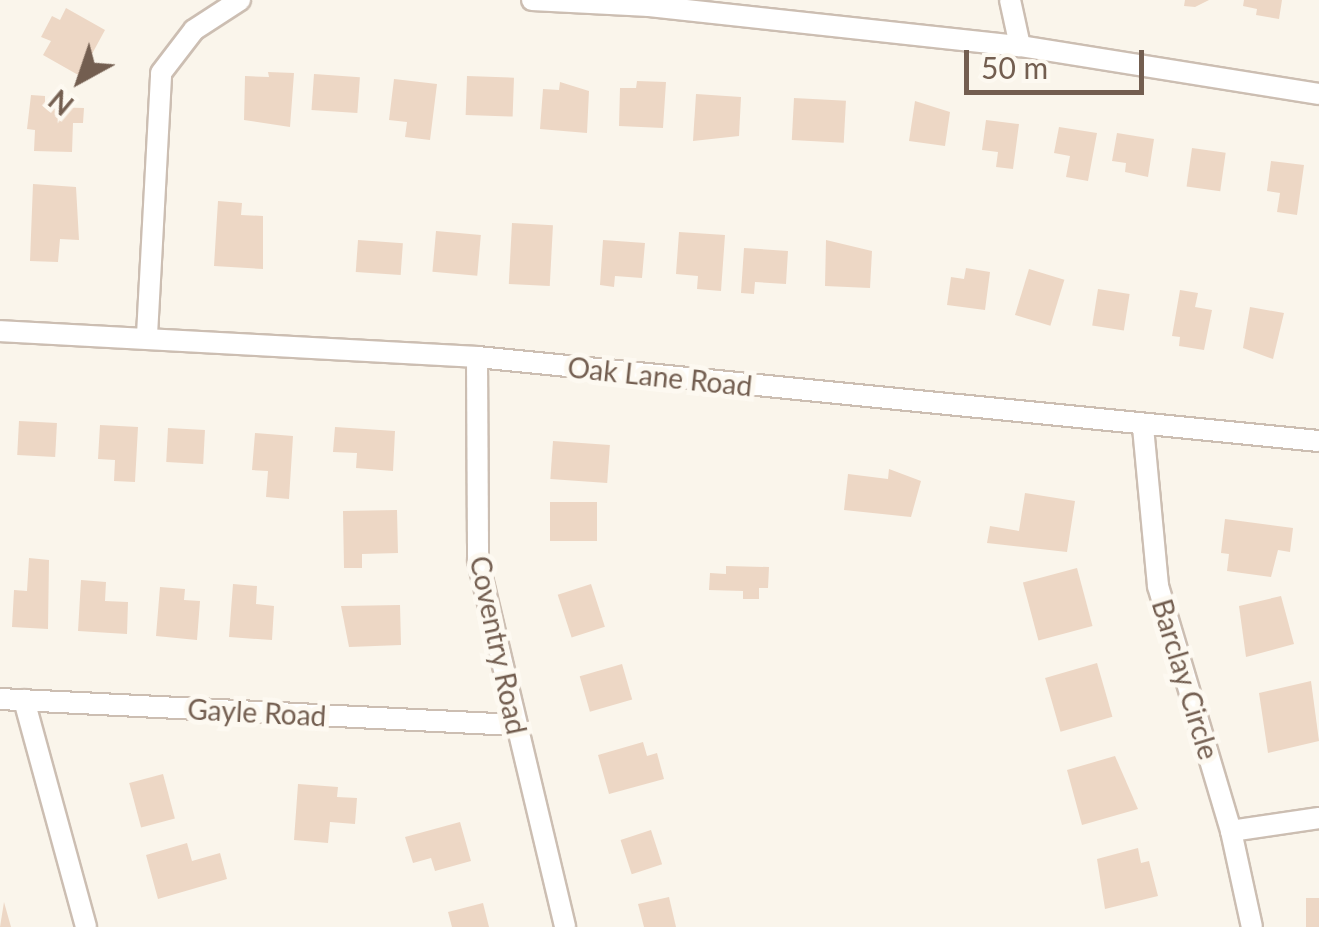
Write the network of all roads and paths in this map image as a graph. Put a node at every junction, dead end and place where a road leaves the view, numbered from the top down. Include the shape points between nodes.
1 (240, 0) edge
2 (532, 0) edge
3 (1010, 0) edge
4 (648, 3) edge
5 (1020, 46) junction
6 (1319, 94) edge
7 (0, 331) edge
8 (146, 335) junction
9 (477, 357) junction
10 (1142, 427) junction
11 (1319, 441) edge
12 (0, 700) edge
13 (24, 700) junction
14 (515, 724) junction
15 (1319, 818) edge
16 (1231, 832) junction
17 (86, 927) edge
18 (565, 927) edge
19 (1252, 927) edge

1 - 8 street via 194,30 161,73
2 - 4 street
3 - 5 street
4 - 5 street
5 - 6 street
7 - 8 street, Oak Lane Road
8 - 9 street, Oak Lane Road
9 - 10 street, Oak Lane Road
9 - 14 street, Coventry Road via 478,561
10 - 11 street, Oak Lane Road
10 - 16 street, Barclay Circle via 1158,586
12 - 13 street, Gayle Road
13 - 14 street, Gayle Road
13 - 17 street
14 - 18 street, Coventry Road
15 - 16 street
16 - 19 street, Barclay Circle

